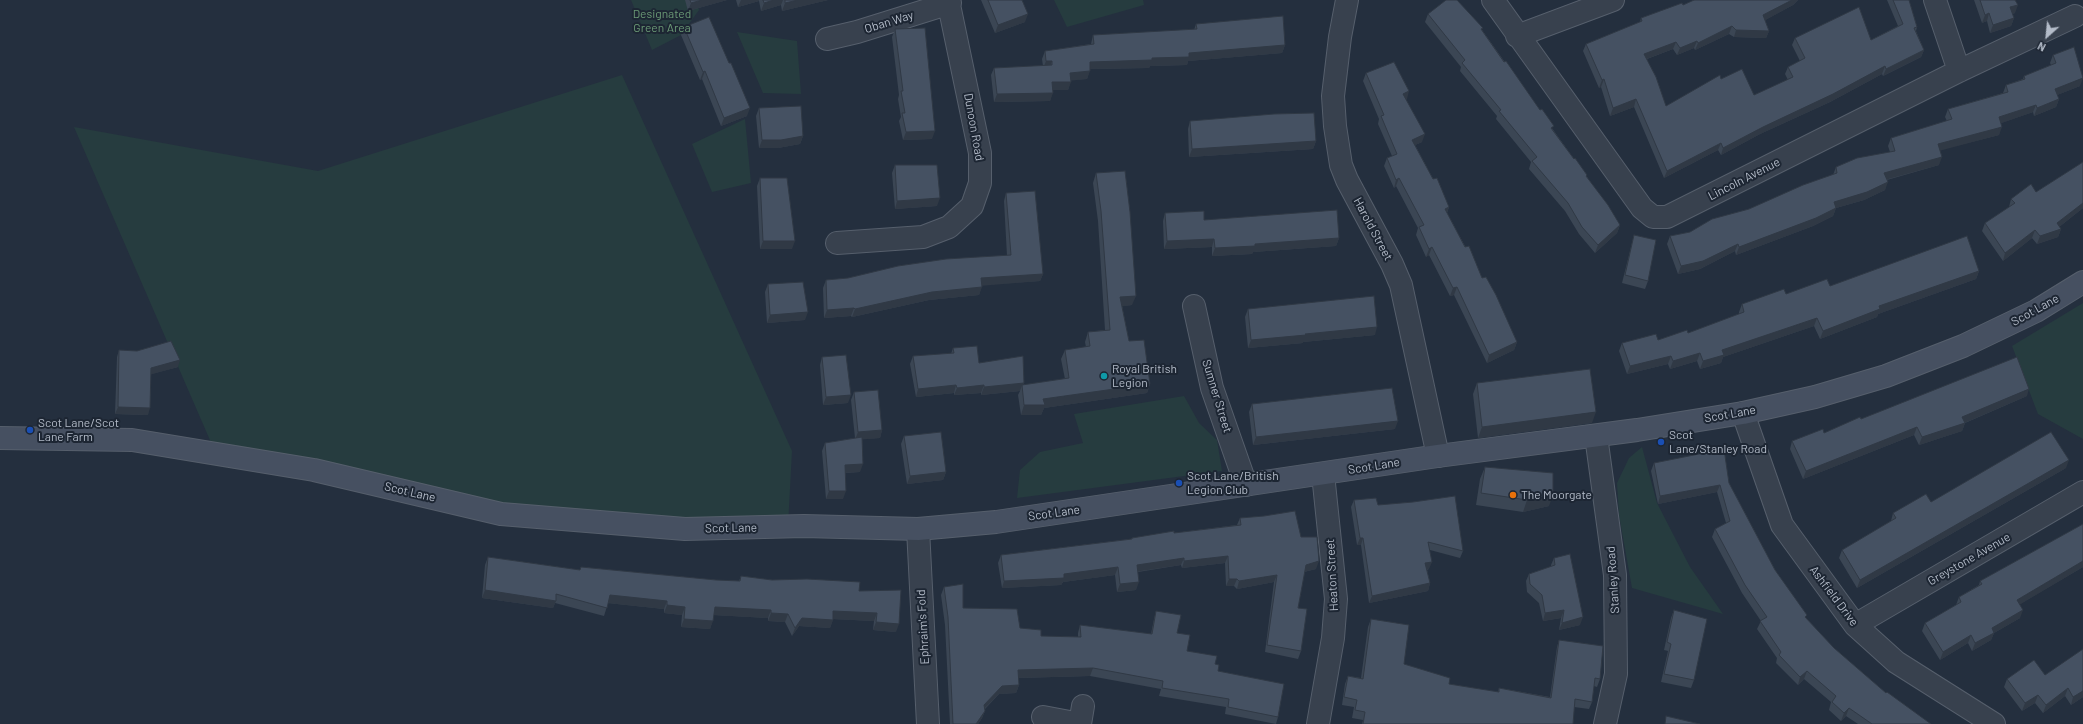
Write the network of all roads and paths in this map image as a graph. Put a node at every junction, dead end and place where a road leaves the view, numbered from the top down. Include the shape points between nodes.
1 (1347, 0) edge
2 (1493, 0) edge
3 (1613, 0) edge
4 (1935, 0) edge
5 (949, 1) edge
6 (2075, 16) dead end
7 (1517, 36) junction
8 (827, 38) dead end
9 (1960, 70) junction
10 (837, 243) dead end
11 (2083, 282) edge
12 (1194, 306) dead end
13 (1743, 413) junction
14 (1596, 436) junction
15 (0, 438) edge
16 (1438, 456) junction
17 (1323, 474) junction
18 (1246, 485) junction
19 (2083, 492) edge
20 (918, 529) junction
21 (1855, 626) junction
22 (1043, 718) dead end
23 (1081, 718) edge
24 (928, 724) edge
25 (1318, 724) edge
26 (1605, 724) edge
27 (1994, 724) edge

1 - 16 street, Harold Street via 1333,96 1341,165 1401,284
2 - 7 street, Lincoln Avenue
3 - 7 street
4 - 9 street
5 - 8 street, Oban Way via 857,32
5 - 10 street, Dunoon Road via 980,153 980,183 972,206 949,227 923,237
6 - 9 street, Lincoln Avenue
7 - 9 street, Lincoln Avenue via 1642,208 1653,217 1667,217
11 - 13 main road, Scot Lane via 2036,311 1963,346 1893,373 1815,397
12 - 18 street, Sumner Street via 1212,388
13 - 14 main road, Scot Lane
13 - 21 street, Ashfield Drive via 1782,525
14 - 16 main road, Scot Lane
14 - 26 street, Stanley Road via 1615,575 1616,674
15 - 20 main road, Scot Lane via 132,440 314,470 501,514 685,529 804,526
16 - 17 main road, Scot Lane
17 - 18 main road, Scot Lane
17 - 25 street, Heaton Street via 1336,599 1333,638
18 - 20 main road, Scot Lane via 996,522
19 - 21 street, Greystone Avenue
20 - 24 street, Ephraim's Fold
21 - 27 street, Ashfield Drive via 1896,662
22 - 23 street

